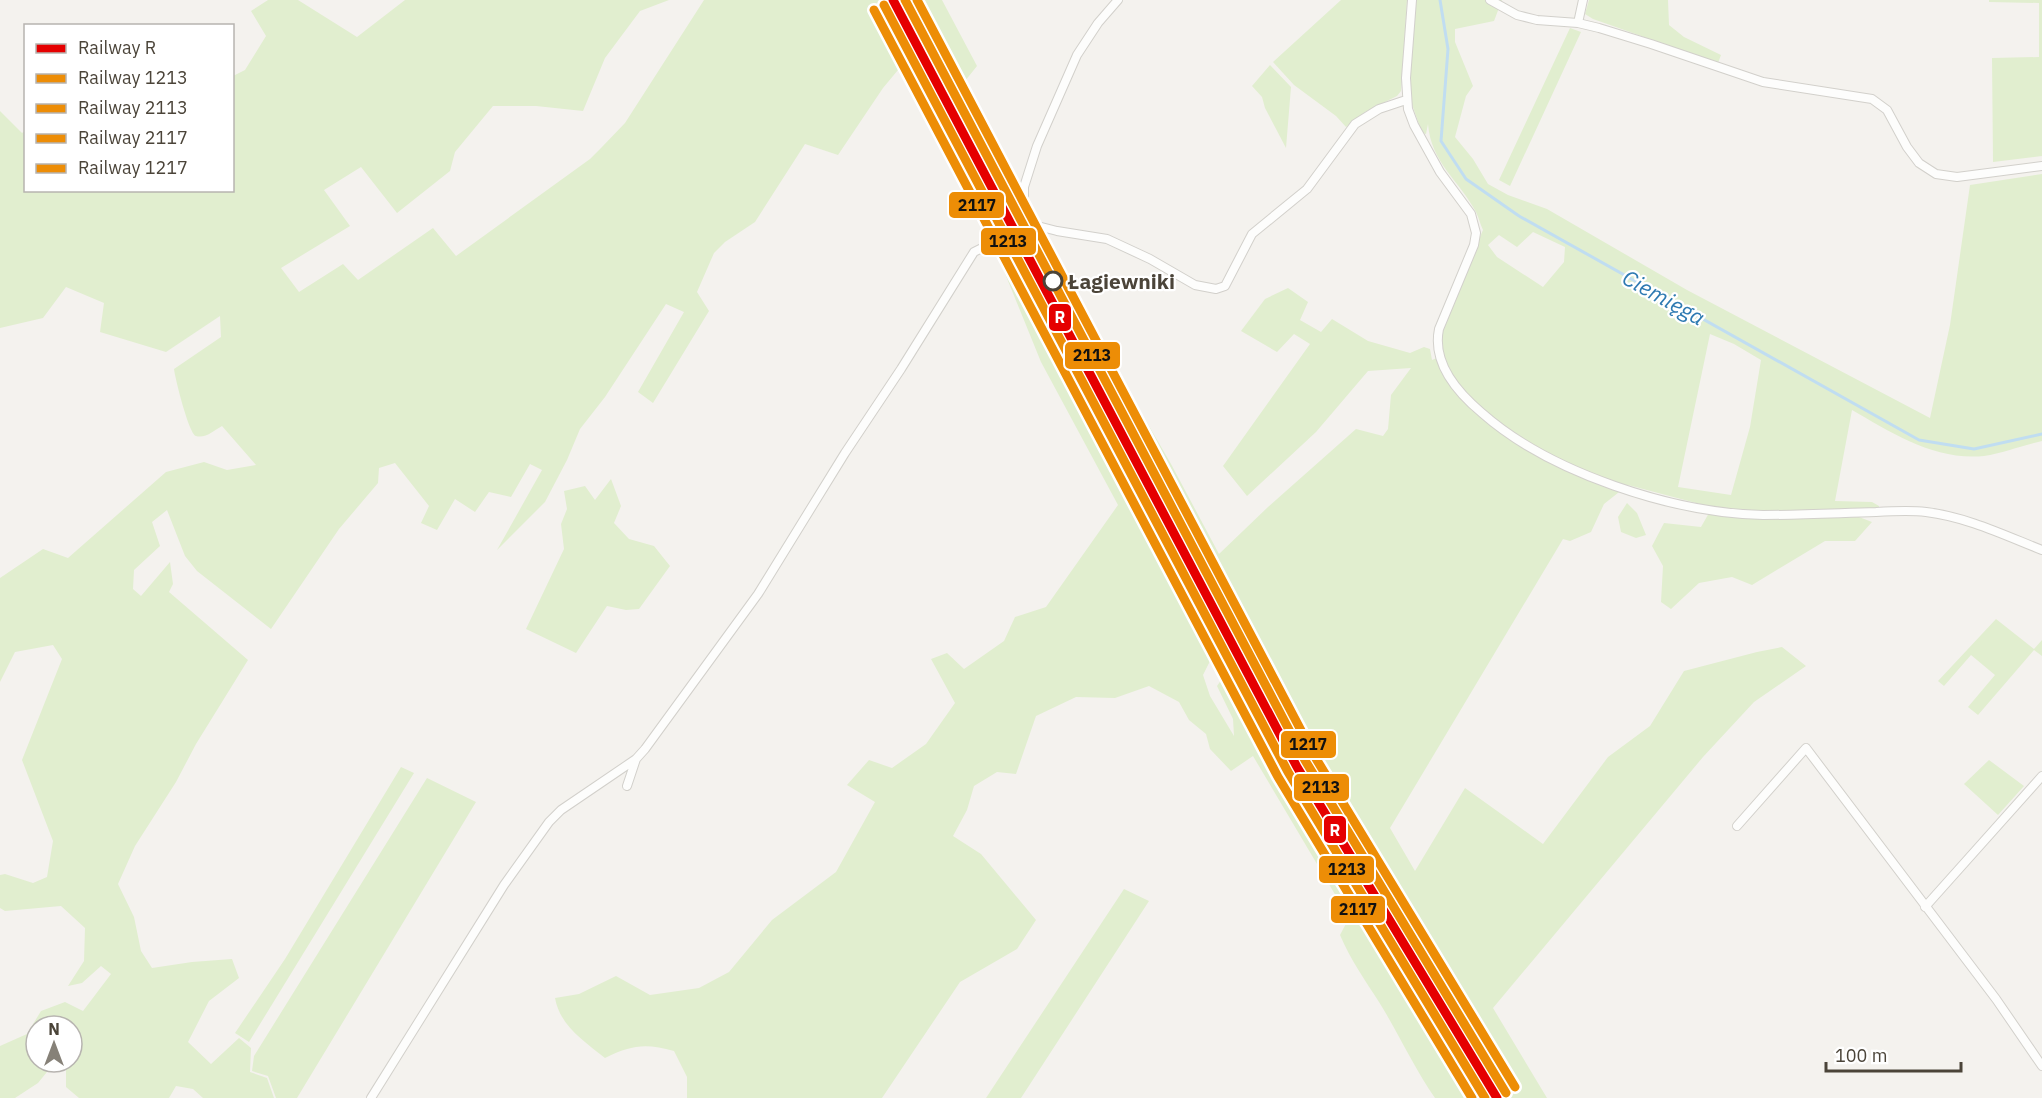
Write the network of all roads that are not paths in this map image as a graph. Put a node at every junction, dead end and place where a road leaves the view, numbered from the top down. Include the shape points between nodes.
1 (1118, 0) edge
2 (1412, 0) edge
3 (1490, 0) edge
4 (1583, 0) edge
5 (1578, 23) junction
6 (1406, 100) junction
7 (2042, 166) edge
8 (1030, 224) junction
9 (2042, 550) edge
10 (636, 759) junction
11 (2042, 776) edge
12 (627, 786) dead end
13 (1737, 826) dead end
14 (1925, 907) junction
15 (2042, 1066) edge
16 (370, 1098) edge

1 - 8 street via 1077,55 1037,146 1024,187 1024,209
2 - 6 street
3 - 5 street via 1517,15
4 - 5 street
5 - 7 street via 1763,82 1872,99 1887,110 1918,163 1936,174 1957,177
6 - 8 street via 1379,109 1355,124 1307,189 1252,234 1221,288 1196,285 1107,239
6 - 9 street via 1420,138 1471,214 1476,233 1439,329 1440,356 1460,393 1507,433 1543,455 1596,478 1693,507 1762,514 1926,512 1964,520
8 - 10 street via 974,252 758,594
10 - 12 street
10 - 16 street via 549,822 504,885
11 - 14 street
13 - 14 street via 1806,748
14 - 15 street

